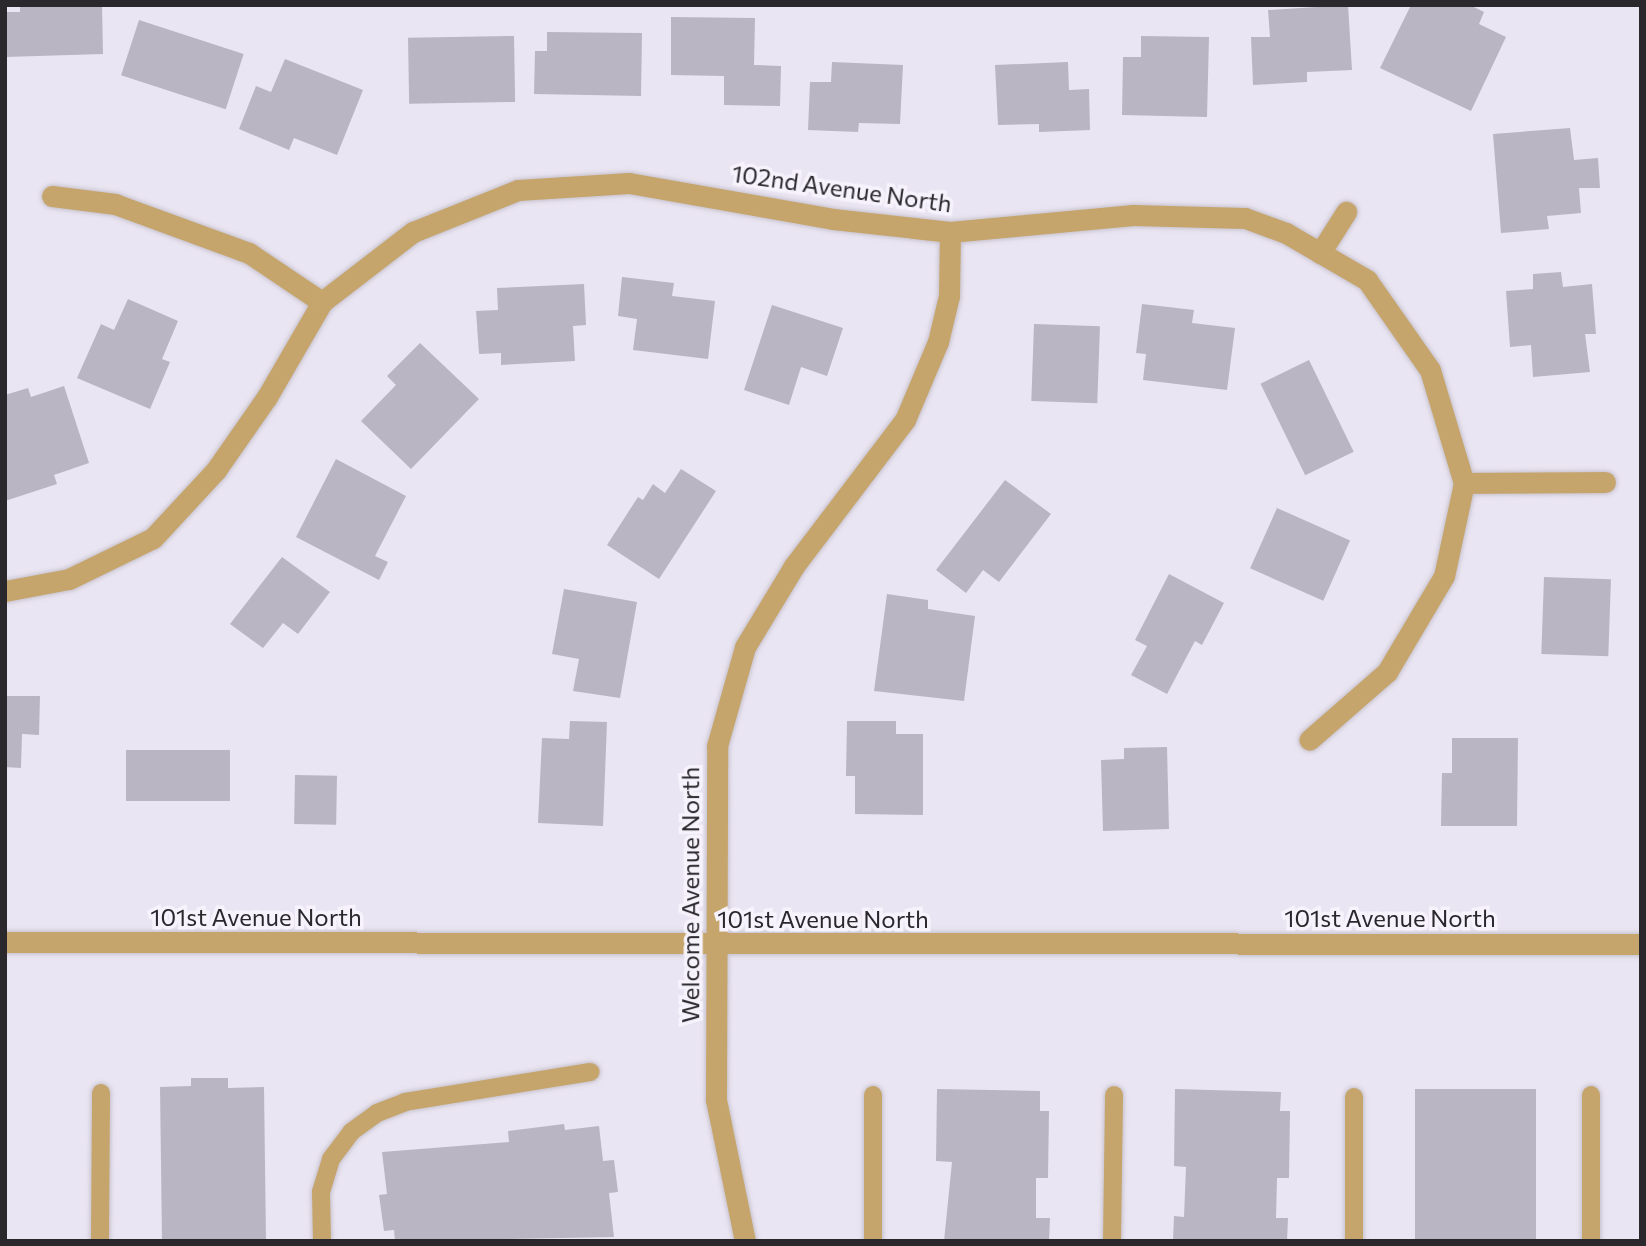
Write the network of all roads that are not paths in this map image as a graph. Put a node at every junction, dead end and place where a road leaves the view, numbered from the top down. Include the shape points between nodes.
1 (52, 196) dead end
2 (1346, 212) dead end
3 (950, 232) junction
4 (1320, 253) junction
5 (322, 302) junction
6 (1605, 482) dead end
7 (1464, 483) junction
8 (5, 591) edge
9 (1309, 740) dead end
10 (5, 942) edge
11 (716, 944) junction
12 (1641, 944) edge
13 (591, 1072) dead end
14 (101, 1093) dead end
15 (873, 1095) dead end
16 (1114, 1096) dead end
17 (1591, 1096) dead end
18 (1354, 1097) dead end
19 (100, 1241) edge
20 (322, 1241) edge
21 (746, 1241) edge
22 (873, 1241) edge
23 (1112, 1241) edge
24 (1354, 1241) edge
25 (1591, 1241) edge

1 - 5 street via 115,204 249,253
2 - 4 street
3 - 4 street, 102nd Avenue North via 1187,213 1245,218 1286,233
3 - 5 street, 102nd Avenue North via 833,219 629,183 517,190 413,232
3 - 11 street, Welcome Avenue North via 949,296 938,342 905,420 794,566 745,647 717,746
4 - 7 street, 102nd Avenue North via 1367,281 1430,370
5 - 8 street, 102nd Avenue North via 267,397 216,470 153,538 69,579
6 - 7 street
7 - 9 street, 102nd Avenue North via 1444,576 1387,672
10 - 11 street, 101st Avenue North
11 - 12 street, 101st Avenue North
11 - 21 street, Welcome Avenue North via 716,1100
13 - 20 lane via 405,1102 377,1113 352,1132 331,1159 321,1192
14 - 19 lane
15 - 22 lane
16 - 23 lane
17 - 25 lane
18 - 24 lane

